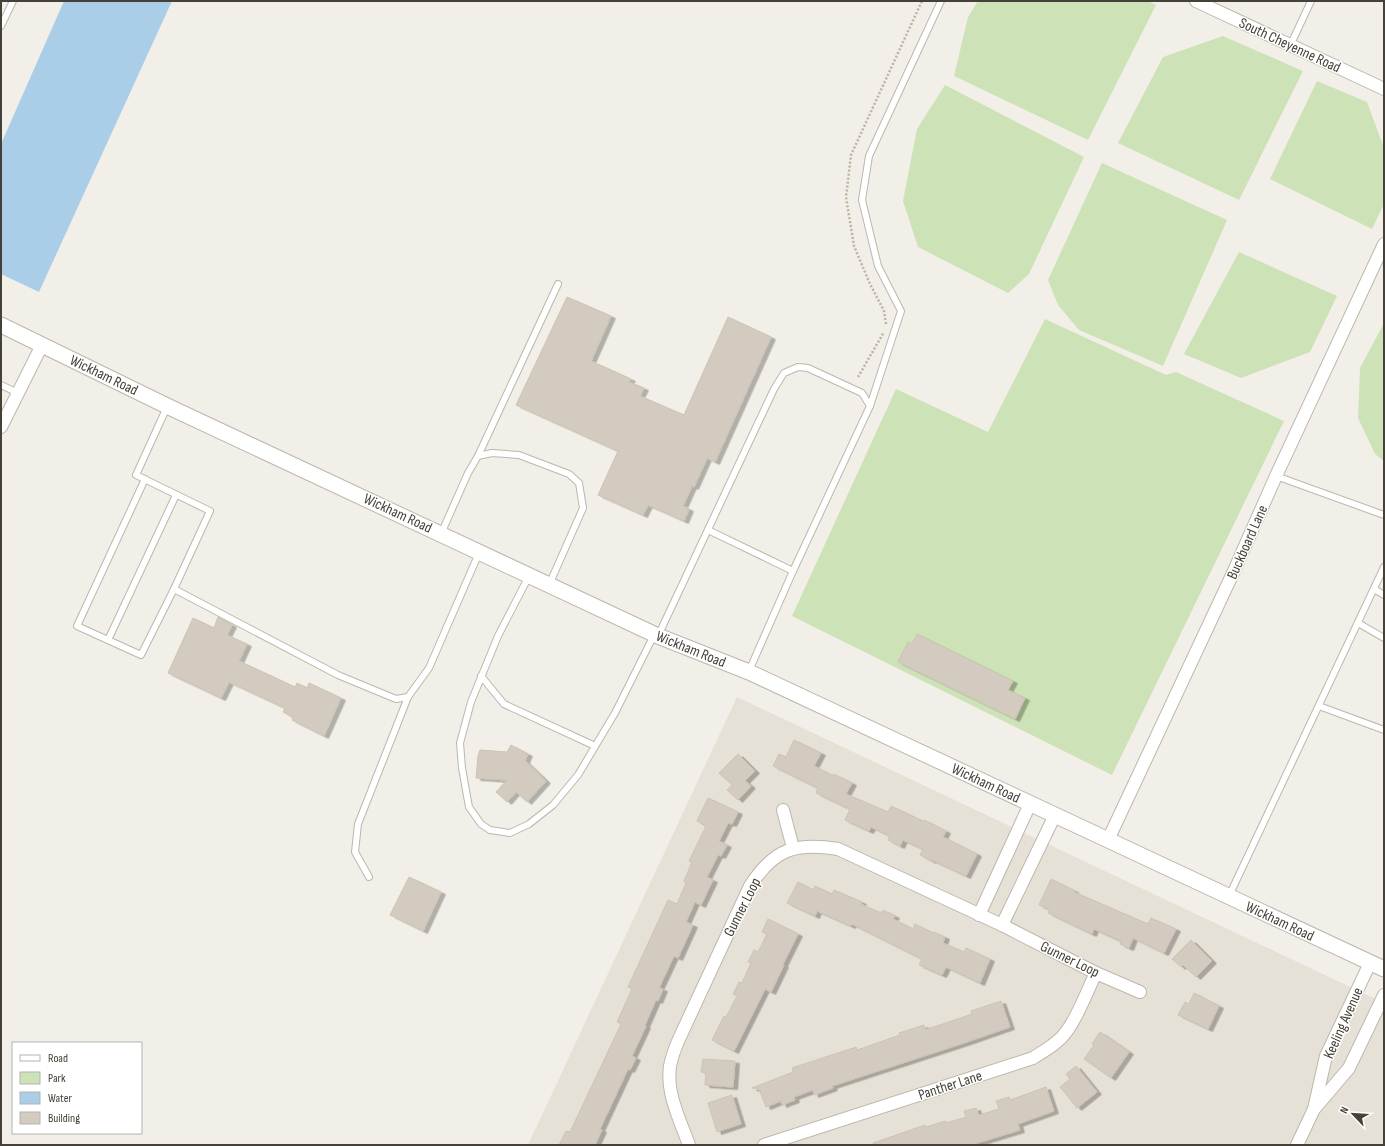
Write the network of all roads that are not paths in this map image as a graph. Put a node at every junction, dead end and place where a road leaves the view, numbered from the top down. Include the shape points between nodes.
1 (13, 1) edge
2 (941, 1) edge
3 (1196, 1) edge
4 (1311, 1) edge
5 (1, 26) edge
6 (1290, 46) junction
7 (1384, 89) edge
8 (1384, 244) edge
9 (558, 284) dead end
10 (1, 325) edge
11 (42, 345) junction
12 (1, 385) edge
13 (18, 392) junction
14 (167, 406) junction
15 (870, 406) junction
16 (1, 427) edge
17 (478, 456) junction
18 (1276, 476) junction
19 (145, 479) junction
20 (176, 495) junction
21 (1384, 515) edge
22 (708, 530) junction
23 (441, 534) junction
24 (480, 552) junction
25 (1384, 568) edge
26 (793, 572) junction
27 (529, 575) junction
28 (549, 585) junction
29 (174, 589) junction
30 (1374, 589) junction
31 (1384, 595) edge
32 (1358, 623) junction
33 (656, 635) junction
34 (1384, 638) edge
35 (108, 640) junction
36 (748, 672) junction
37 (481, 676) junction
38 (408, 697) junction
39 (1319, 706) junction
40 (1384, 730) edge
41 (595, 746) junction
42 (1030, 804) junction
43 (783, 810) dead end
44 (1055, 816) junction
45 (1108, 840) junction
46 (793, 848) junction
47 (369, 877) dead end
48 (1229, 897) junction
49 (979, 915) junction
50 (1002, 925) junction
51 (1377, 966) edge
52 (1096, 973) junction
53 (1140, 992) dead end
54 (1384, 996) edge
55 (1314, 1109) junction
56 (689, 1145) edge
57 (764, 1145) edge
58 (1297, 1145) edge

1 - 5 lane
2 - 15 lane via 869,156 862,200 878,266 902,311
3 - 6 street, South Cheyenne Road
4 - 6 lane
6 - 7 street, South Cheyenne Road
8 - 18 street, Buckboard Lane
9 - 17 lane
10 - 11 street, Wickham Road
11 - 13 street
11 - 14 street, Wickham Road
12 - 13 lane
13 - 16 street
14 - 19 lane via 136,475
14 - 23 street, Wickham Road
15 - 22 lane via 862,394 808,368 798,367 784,373 774,389
15 - 26 lane
17 - 23 lane
17 - 28 lane via 492,453 519,455 570,474 579,483 583,508
18 - 21 lane
18 - 45 street, Buckboard Lane
19 - 20 lane
19 - 35 lane via 77,626
20 - 29 lane via 210,511
20 - 35 lane
22 - 26 lane
22 - 33 lane
23 - 24 street, Wickham Road
24 - 27 street, Wickham Road
24 - 38 lane via 429,668
25 - 30 lane
26 - 36 lane
27 - 28 street, Wickham Road
27 - 37 lane
28 - 33 street, Wickham Road
29 - 35 lane via 141,655
29 - 38 lane via 338,675 396,699
30 - 31 lane
30 - 32 lane
32 - 34 lane
32 - 39 lane
33 - 36 street, Wickham Road
33 - 41 lane
36 - 42 street, Wickham Road
37 - 41 lane via 504,704
37 - 41 lane via 460,743 469,807 481,824 490,830 510,833 529,824 553,805 578,775
38 - 47 lane via 358,824 355,852
39 - 40 lane
39 - 48 lane
42 - 44 street, Wickham Road
42 - 49 street
43 - 46 street
44 - 45 street, Wickham Road
44 - 50 street
45 - 48 street, Wickham Road
46 - 49 street, Gunner Loop via 819,846 838,849
46 - 56 street, Gunner Loop via 769,862 750,886 673,1052 670,1067 672,1098
48 - 51 street, Wickham Road
49 - 50 street, Gunner Loop
50 - 52 street, Gunner Loop
51 - 55 street, Keeling Avenue via 1326,1056
52 - 53 street, Gunner Loop
52 - 57 street, Panther Lane via 1062,1038 1032,1058
54 - 55 street, Keeling Avenue via 1348,1068
55 - 58 street, Keeling Avenue

